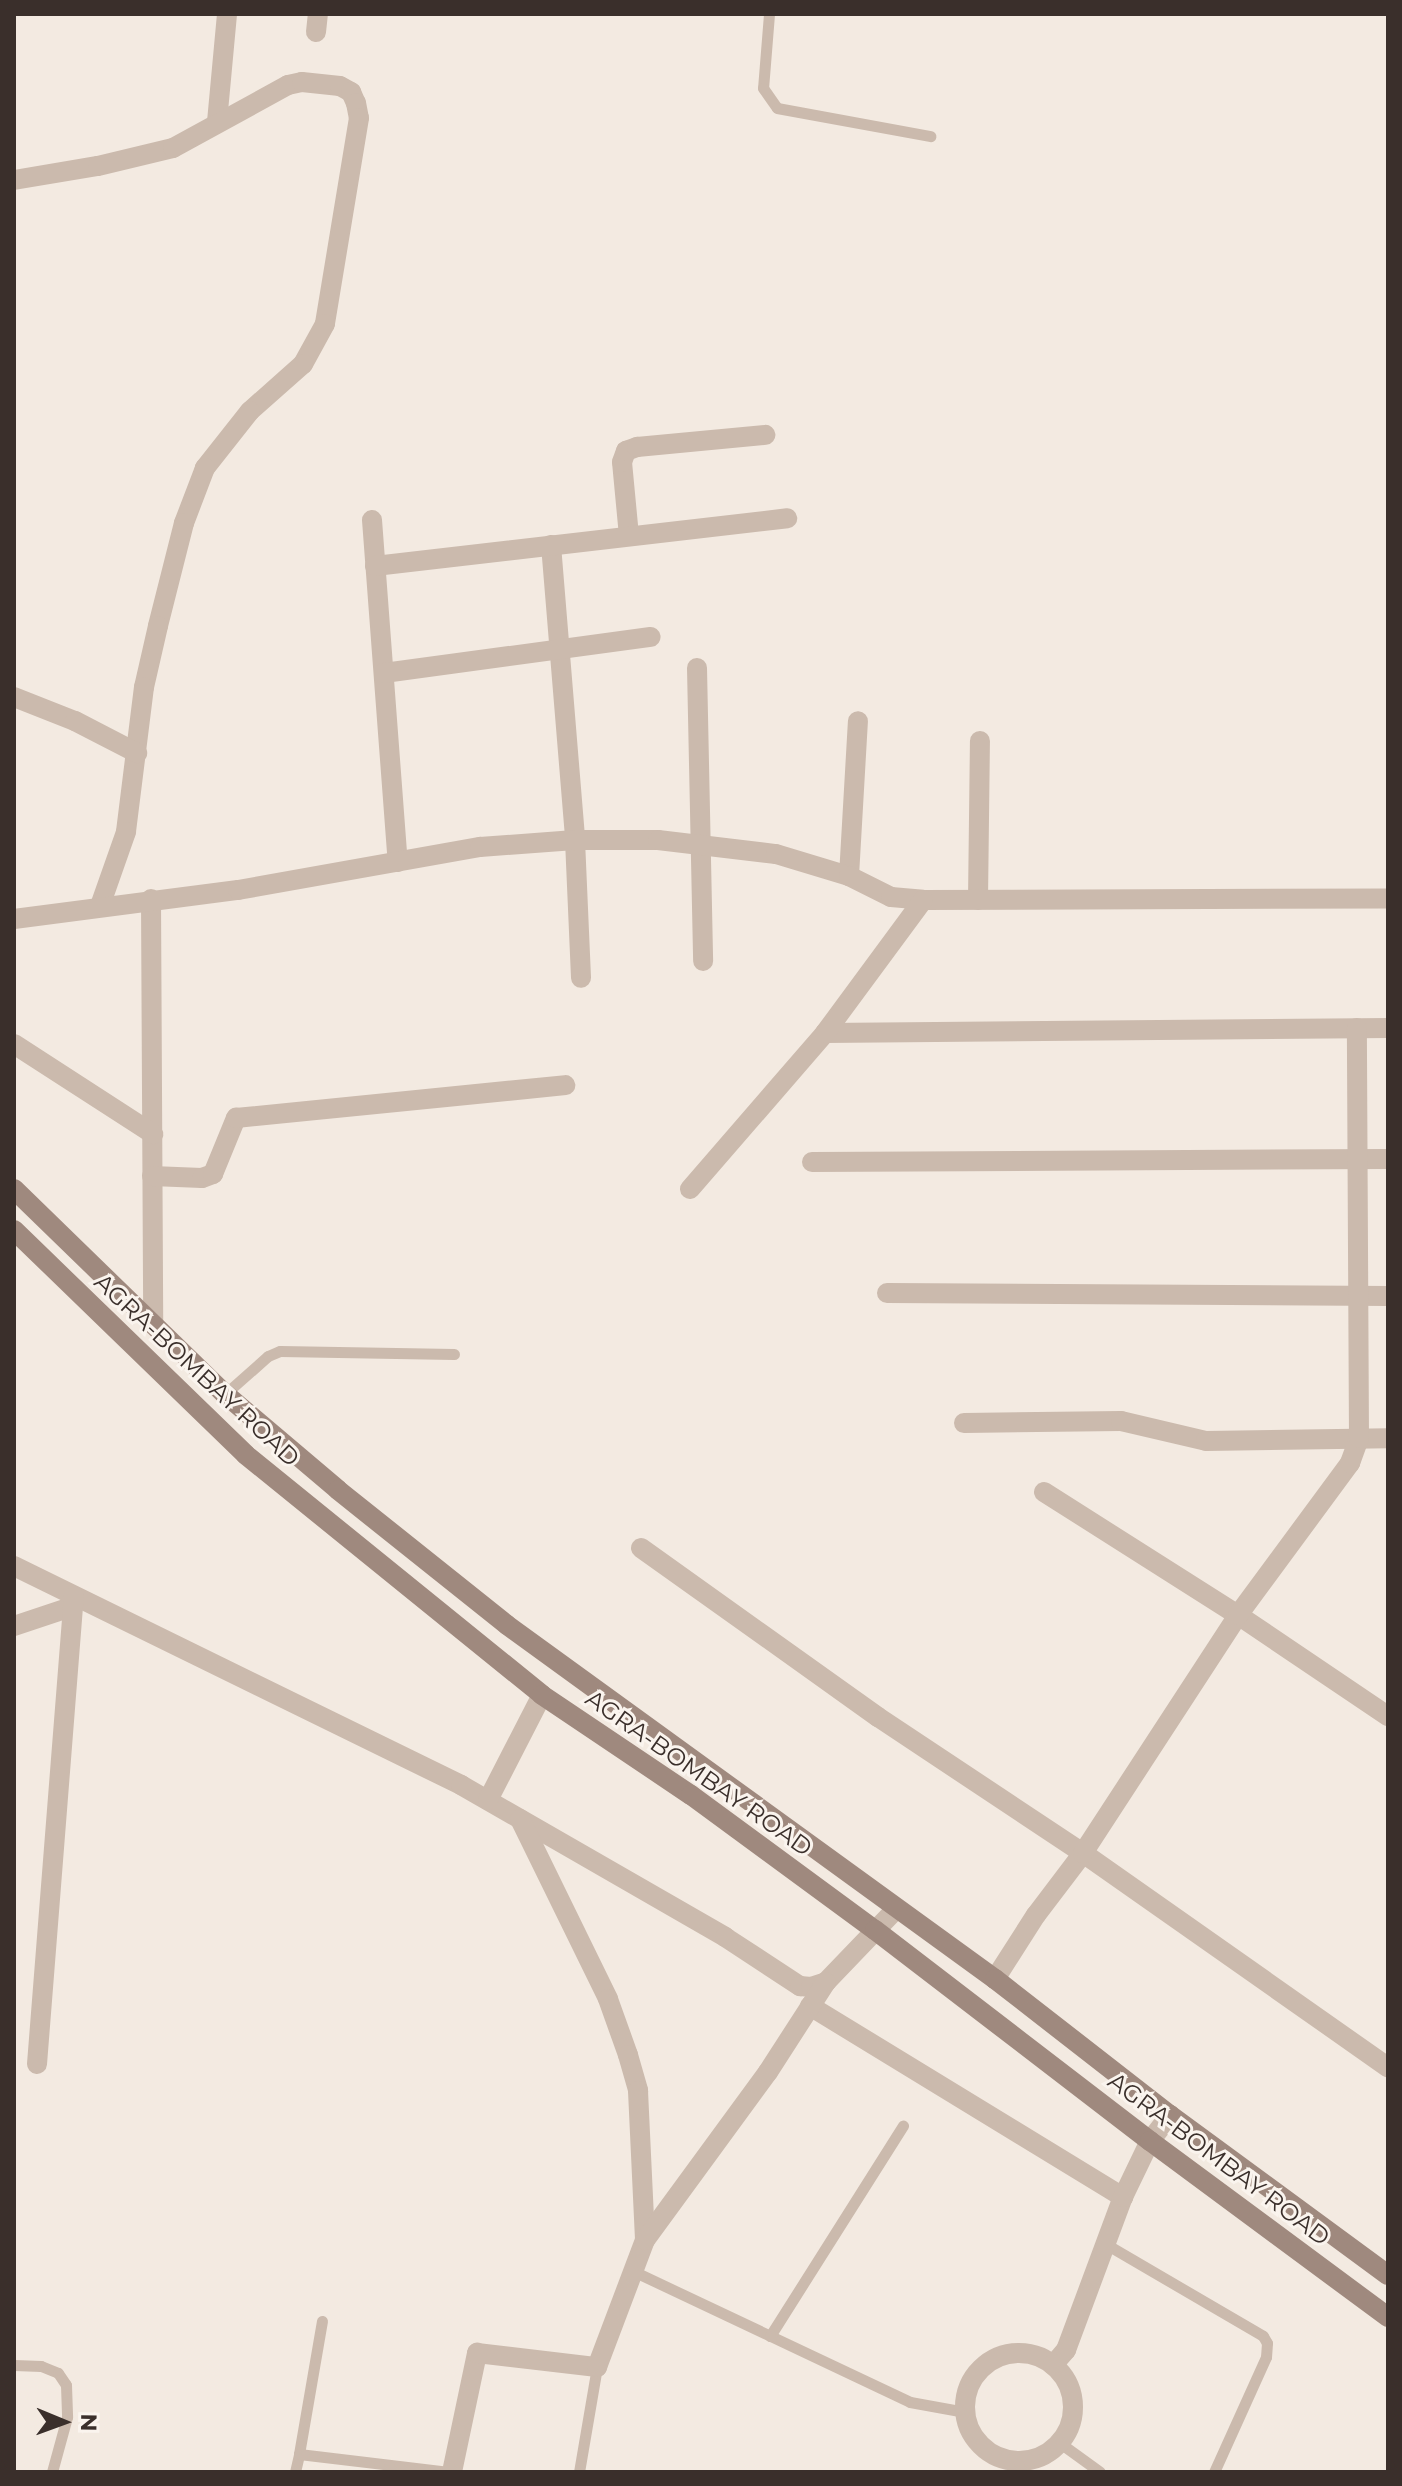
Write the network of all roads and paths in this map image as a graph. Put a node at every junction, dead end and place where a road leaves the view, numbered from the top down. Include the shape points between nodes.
1 (227, 14) edge
2 (769, 14) edge
3 (217, 122) junction
4 (930, 136) dead end
5 (14, 180) edge
6 (765, 435) dead end
7 (787, 518) dead end
8 (372, 520) dead end
9 (629, 536) junction
10 (551, 545) junction
11 (375, 566) junction
12 (651, 637) dead end
13 (560, 650) junction
14 (697, 668) dead end
15 (384, 673) junction
16 (14, 697) edge
17 (858, 721) dead end
18 (980, 741) dead end
19 (137, 753) junction
20 (575, 840) junction
21 (702, 845) junction
22 (398, 862) junction
23 (849, 876) junction
24 (1388, 898) edge
25 (151, 899) junction
26 (923, 900) junction
27 (978, 900) junction
28 (100, 906) junction
29 (14, 919) edge
30 (703, 961) dead end
31 (581, 978) dead end
32 (1357, 1028) junction
33 (1388, 1028) edge
34 (825, 1033) junction
35 (14, 1044) edge
36 (565, 1085) dead end
37 (153, 1134) junction
38 (1356, 1159) junction
39 (1388, 1159) edge
40 (812, 1162) dead end
41 (152, 1176) junction
42 (14, 1189) edge
43 (690, 1189) dead end
44 (14, 1230) edge
45 (887, 1293) dead end
46 (1359, 1296) junction
47 (1388, 1296) edge
48 (153, 1324) junction
49 (454, 1354) dead end
50 (225, 1394) junction
51 (964, 1423) dead end
52 (1359, 1438) junction
53 (1388, 1438) edge
54 (1044, 1492) dead end
55 (641, 1548) dead end
56 (21, 1569) edge
57 (73, 1601) junction
58 (1238, 1615) junction
59 (14, 1626) edge
60 (542, 1695) junction
61 (1388, 1716) edge
62 (488, 1800) junction
63 (520, 1819) junction
64 (1083, 1853) junction
65 (895, 1910) junction
66 (875, 1930) junction
67 (995, 1979) junction
68 (826, 1982) junction
69 (810, 2006) junction
70 (37, 2064) dead end
71 (1388, 2067) edge
72 (1170, 2115) junction
73 (903, 2126) dead end
74 (1150, 2141) junction
75 (1123, 2197) junction
76 (645, 2240) junction
77 (1103, 2243) junction
78 (633, 2271) junction
79 (1388, 2275) edge
80 (1388, 2317) edge
81 (322, 2321) dead end
82 (770, 2336) junction
83 (14, 2365) edge
84 (1053, 2365) junction
85 (597, 2367) junction
86 (965, 2412) junction
87 (1060, 2443) junction
88 (299, 2454) junction
89 (1016, 2467) edge
90 (52, 2472) edge
91 (295, 2472) edge
92 (451, 2472) edge
93 (579, 2472) edge
94 (1100, 2472) edge
95 (1214, 2472) edge

1 - 3 street
2 - 4 lane via 763,88 777,108
3 - 5 street via 152,155
3 - 19 street via 302,82 351,92 359,118 325,324 303,364 242,419 205,468 184,523 144,687
6 - 9 street via 626,451 622,462
7 - 9 street
8 - 11 street
9 - 10 street
10 - 11 street
10 - 13 street
11 - 15 street
12 - 13 street
13 - 15 street
13 - 20 street
14 - 21 street
15 - 22 street
16 - 19 street
17 - 23 street
18 - 27 street
19 - 28 street via 126,832
20 - 21 street
20 - 22 street via 480,847
20 - 31 street
21 - 23 street via 776,854
21 - 30 street
22 - 25 street via 253,888
23 - 26 street via 891,897
24 - 27 street
25 - 28 street
25 - 37 street
26 - 27 street
26 - 34 street
28 - 29 street
32 - 33 street
32 - 34 street
32 - 38 street
34 - 43 street
35 - 37 street
36 - 41 street via 236,1118 213,1174
37 - 41 street
38 - 39 street
38 - 40 street
38 - 46 street
41 - 48 street
42 - 48 main road, AGRA-BOMBAY ROAD
44 - 60 main road, AGRA-BOMBAY ROAD via 246,1455
45 - 46 street
46 - 47 street
46 - 52 street
48 - 50 main road, AGRA-BOMBAY ROAD
49 - 50 lane via 280,1351
50 - 65 main road, AGRA-BOMBAY ROAD via 558,1664
51 - 52 street via 1121,1421 1206,1441
52 - 53 street
52 - 58 street via 1341,1479
54 - 58 street
55 - 64 street via 878,1717
56 - 57 street
57 - 59 street
57 - 62 street
57 - 70 street
58 - 61 street
58 - 64 street
60 - 62 street
60 - 66 main road, AGRA-BOMBAY ROAD via 691,1795
62 - 63 street
63 - 68 street via 800,1986
63 - 76 street via 608,1999 628,2055 638,2091
64 - 67 street
64 - 71 street
65 - 66 street
65 - 67 main road, AGRA-BOMBAY ROAD
66 - 68 street
66 - 74 main road, AGRA-BOMBAY ROAD
67 - 72 main road, AGRA-BOMBAY ROAD
68 - 69 street
69 - 75 street
69 - 76 street
72 - 74 street
72 - 79 main road, AGRA-BOMBAY ROAD
73 - 82 lane
74 - 75 street
74 - 80 main road, AGRA-BOMBAY ROAD
75 - 77 street
76 - 78 street
77 - 84 street via 1093,2250 1053,2347
77 - 95 lane via 1267,2343 1266,2357
78 - 82 lane
78 - 85 street
81 - 88 lane
82 - 86 lane via 910,2402
83 - 90 lane via 41,2366 58,2373 66,2385 67,2417
84 - 86 street via 1018,2352 994,2359 967,2391
84 - 87 street via 1068,2382 1073,2403 1071,2425
85 - 92 street via 477,2353
85 - 93 lane
86 - 89 street via 983,2448
87 - 89 street
87 - 94 lane
88 - 91 lane
88 - 92 lane

